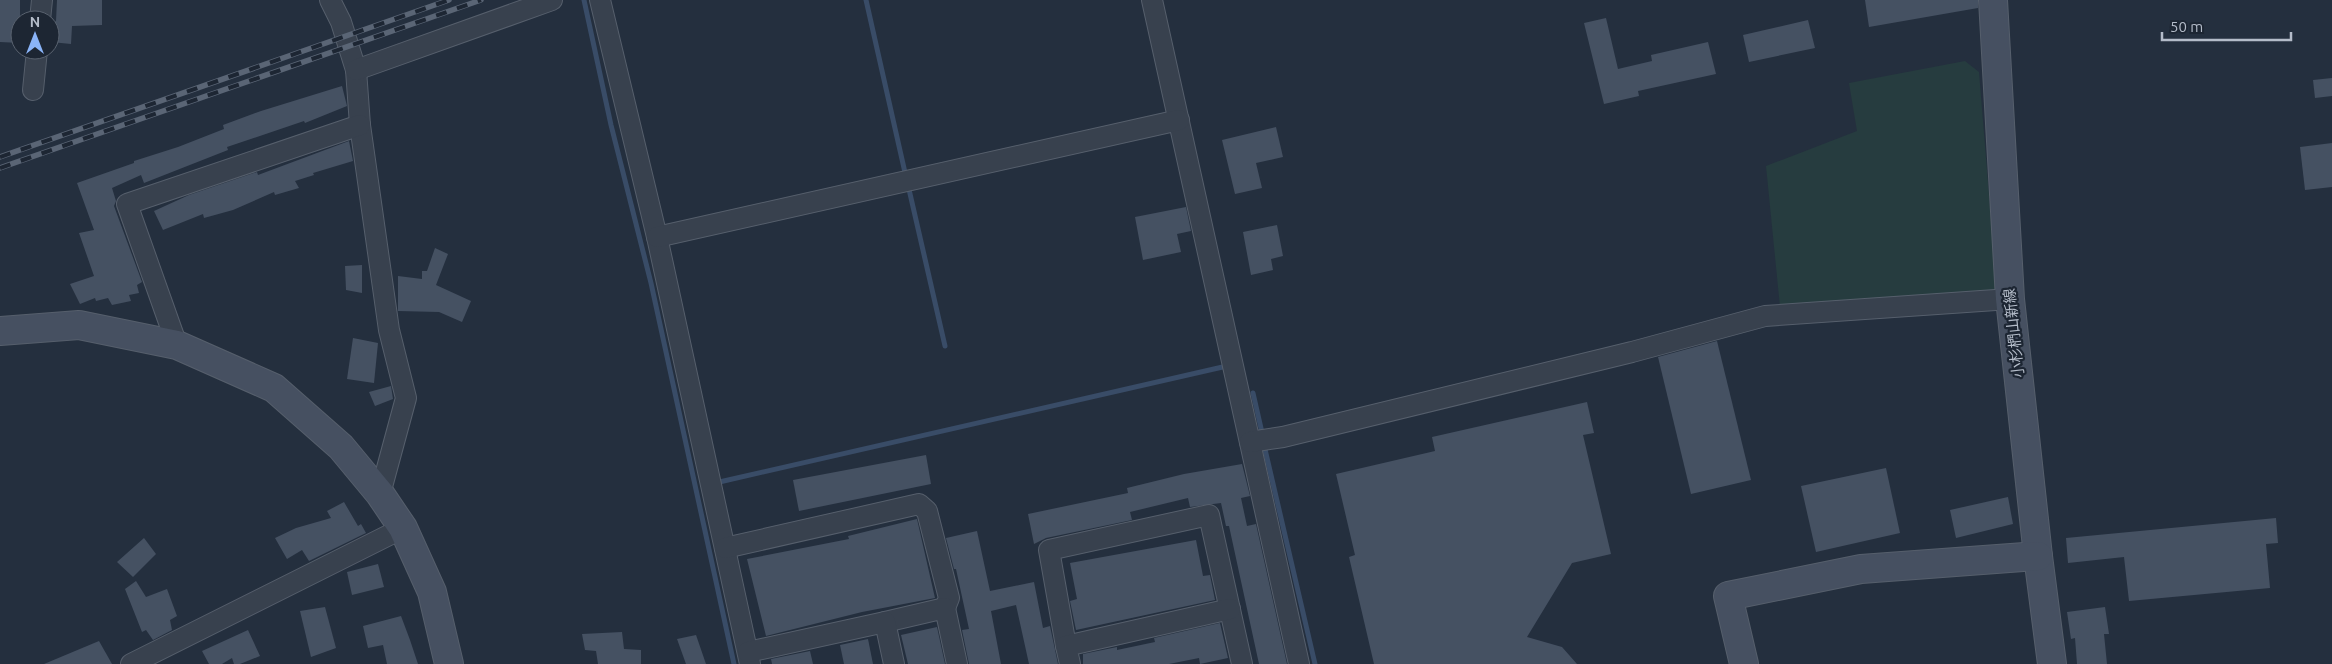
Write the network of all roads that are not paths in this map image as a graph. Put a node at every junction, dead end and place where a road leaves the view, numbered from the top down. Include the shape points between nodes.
1 (330, 0) edge
2 (552, 0) edge
3 (600, 0) edge
4 (1152, 0) edge
5 (1993, 0) edge
6 (36, 60) edge
7 (356, 70) junction
8 (33, 90) dead end
9 (1179, 120) junction
10 (360, 125) junction
11 (657, 237) junction
12 (2010, 299) junction
13 (0, 331) edge
14 (177, 345) junction
15 (1250, 442) junction
16 (380, 494) junction
17 (403, 528) junction
18 (725, 548) junction
19 (2038, 556) junction
20 (945, 608) junction
21 (1230, 608) junction
22 (885, 622) junction
23 (1068, 655) edge
24 (749, 658) edge
25 (131, 664) edge
26 (449, 664) edge
27 (894, 664) edge
28 (957, 664) edge
29 (1242, 664) edge
30 (1299, 664) edge
31 (1744, 664) edge
32 (2052, 664) edge

1 - 7 street via 341,22
2 - 7 street
3 - 11 street
4 - 9 street
5 - 12 street, 小杉椚山新線
6 - 8 street
7 - 10 street
9 - 11 street
9 - 15 street
10 - 14 street via 127,204
10 - 16 street via 389,330 406,398
11 - 18 street
12 - 15 street via 1765,316 1632,352
12 - 19 street, 小杉椚山新線
13 - 14 street via 79,325
14 - 16 street via 274,388 341,447
15 - 30 street
16 - 17 street
17 - 25 street
17 - 26 street via 432,592
18 - 20 street via 919,504 927,511 930,521 949,598
18 - 24 street
19 - 31 street via 1861,569 1728,596
19 - 32 street, 小杉椚山新線
20 - 22 street
20 - 28 street
21 - 23 street
21 - 23 street via 1209,515 1049,550
21 - 29 street
22 - 24 street
22 - 27 street

